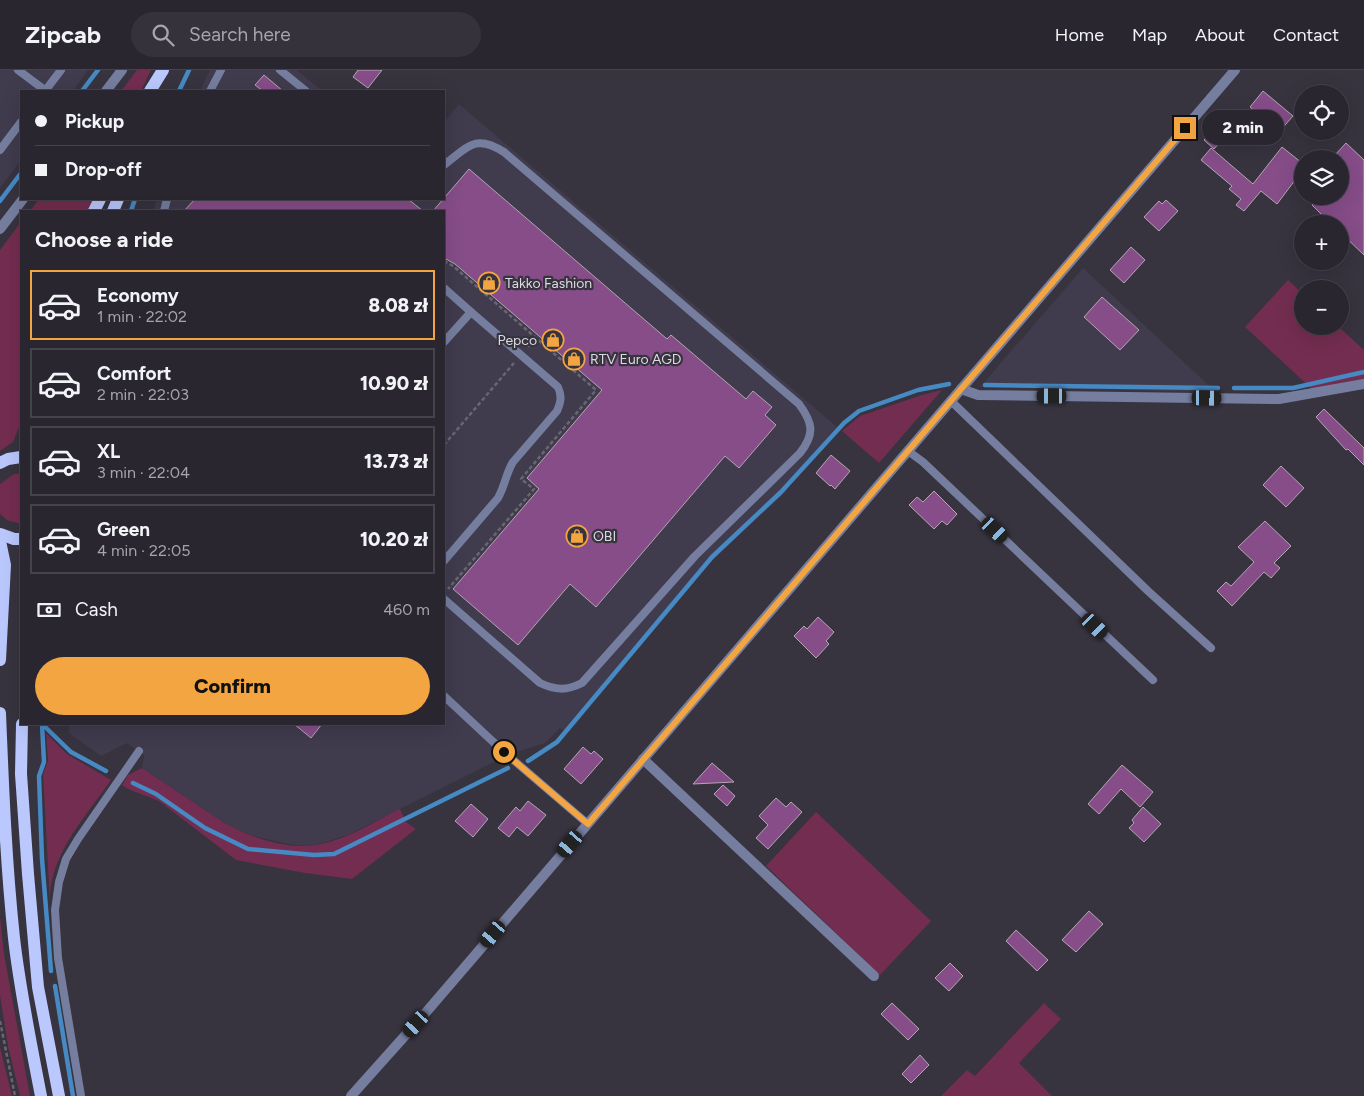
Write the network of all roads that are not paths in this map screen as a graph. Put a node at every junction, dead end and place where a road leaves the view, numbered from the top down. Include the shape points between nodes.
1 (18, 70) edge
2 (61, 70) edge
3 (122, 70) edge
4 (164, 70) edge
5 (221, 70) edge
6 (280, 70) edge
7 (1235, 70) edge
8 (44, 90) edge
9 (46, 90) edge
10 (107, 90) edge
11 (151, 90) edge
12 (159, 90) edge
13 (211, 90) edge
14 (305, 90) edge
15 (20, 123) edge
16 (0, 150) edge
17 (445, 165) edge
18 (23, 200) edge
19 (0, 229) edge
20 (445, 289) edge
21 (471, 312) junction
22 (445, 341) edge
23 (1364, 384) edge
24 (961, 389) junction
25 (950, 401) junction
26 (20, 446) edge
27 (908, 450) junction
28 (10, 460) edge
29 (0, 534) edge
30 (20, 539) edge
31 (0, 541) edge
32 (445, 560) edge
33 (445, 600) edge
34 (1211, 648) dead end
35 (0, 660) edge
36 (1153, 680) dead end
37 (445, 697) edge
38 (0, 713) edge
39 (22, 725) edge
40 (138, 751) dead end
41 (643, 759) junction
42 (588, 824) junction
43 (874, 976) dead end
44 (41, 1096) edge
45 (59, 1096) edge
46 (81, 1096) edge
47 (351, 1096) edge

1 - 8 lane
2 - 9 lane
3 - 10 street
4 - 11 main road
4 - 12 main road
5 - 13 lane
6 - 14 lane
7 - 24 street
15 - 16 lane
17 - 33 lane via 462,149 472,145 484,143 504,152 799,404 809,420 811,435 800,454 695,556 582,683 573,688 561,690 540,683
18 - 19 street
20 - 21 lane
21 - 22 lane
21 - 32 lane via 558,387 561,403 558,411 513,462 498,498
23 - 24 street via 1279,399 978,396
24 - 25 street
25 - 27 street
25 - 34 lane
26 - 28 main road
27 - 36 lane
27 - 41 street
29 - 30 main road
31 - 35 main road via 5,565
37 - 42 lane
38 - 44 main road via 14,939
39 - 45 main road via 21,774 38,987
40 - 46 lane via 66,858 59,882 55,910 58,958
41 - 42 street
41 - 43 street
42 - 47 street

